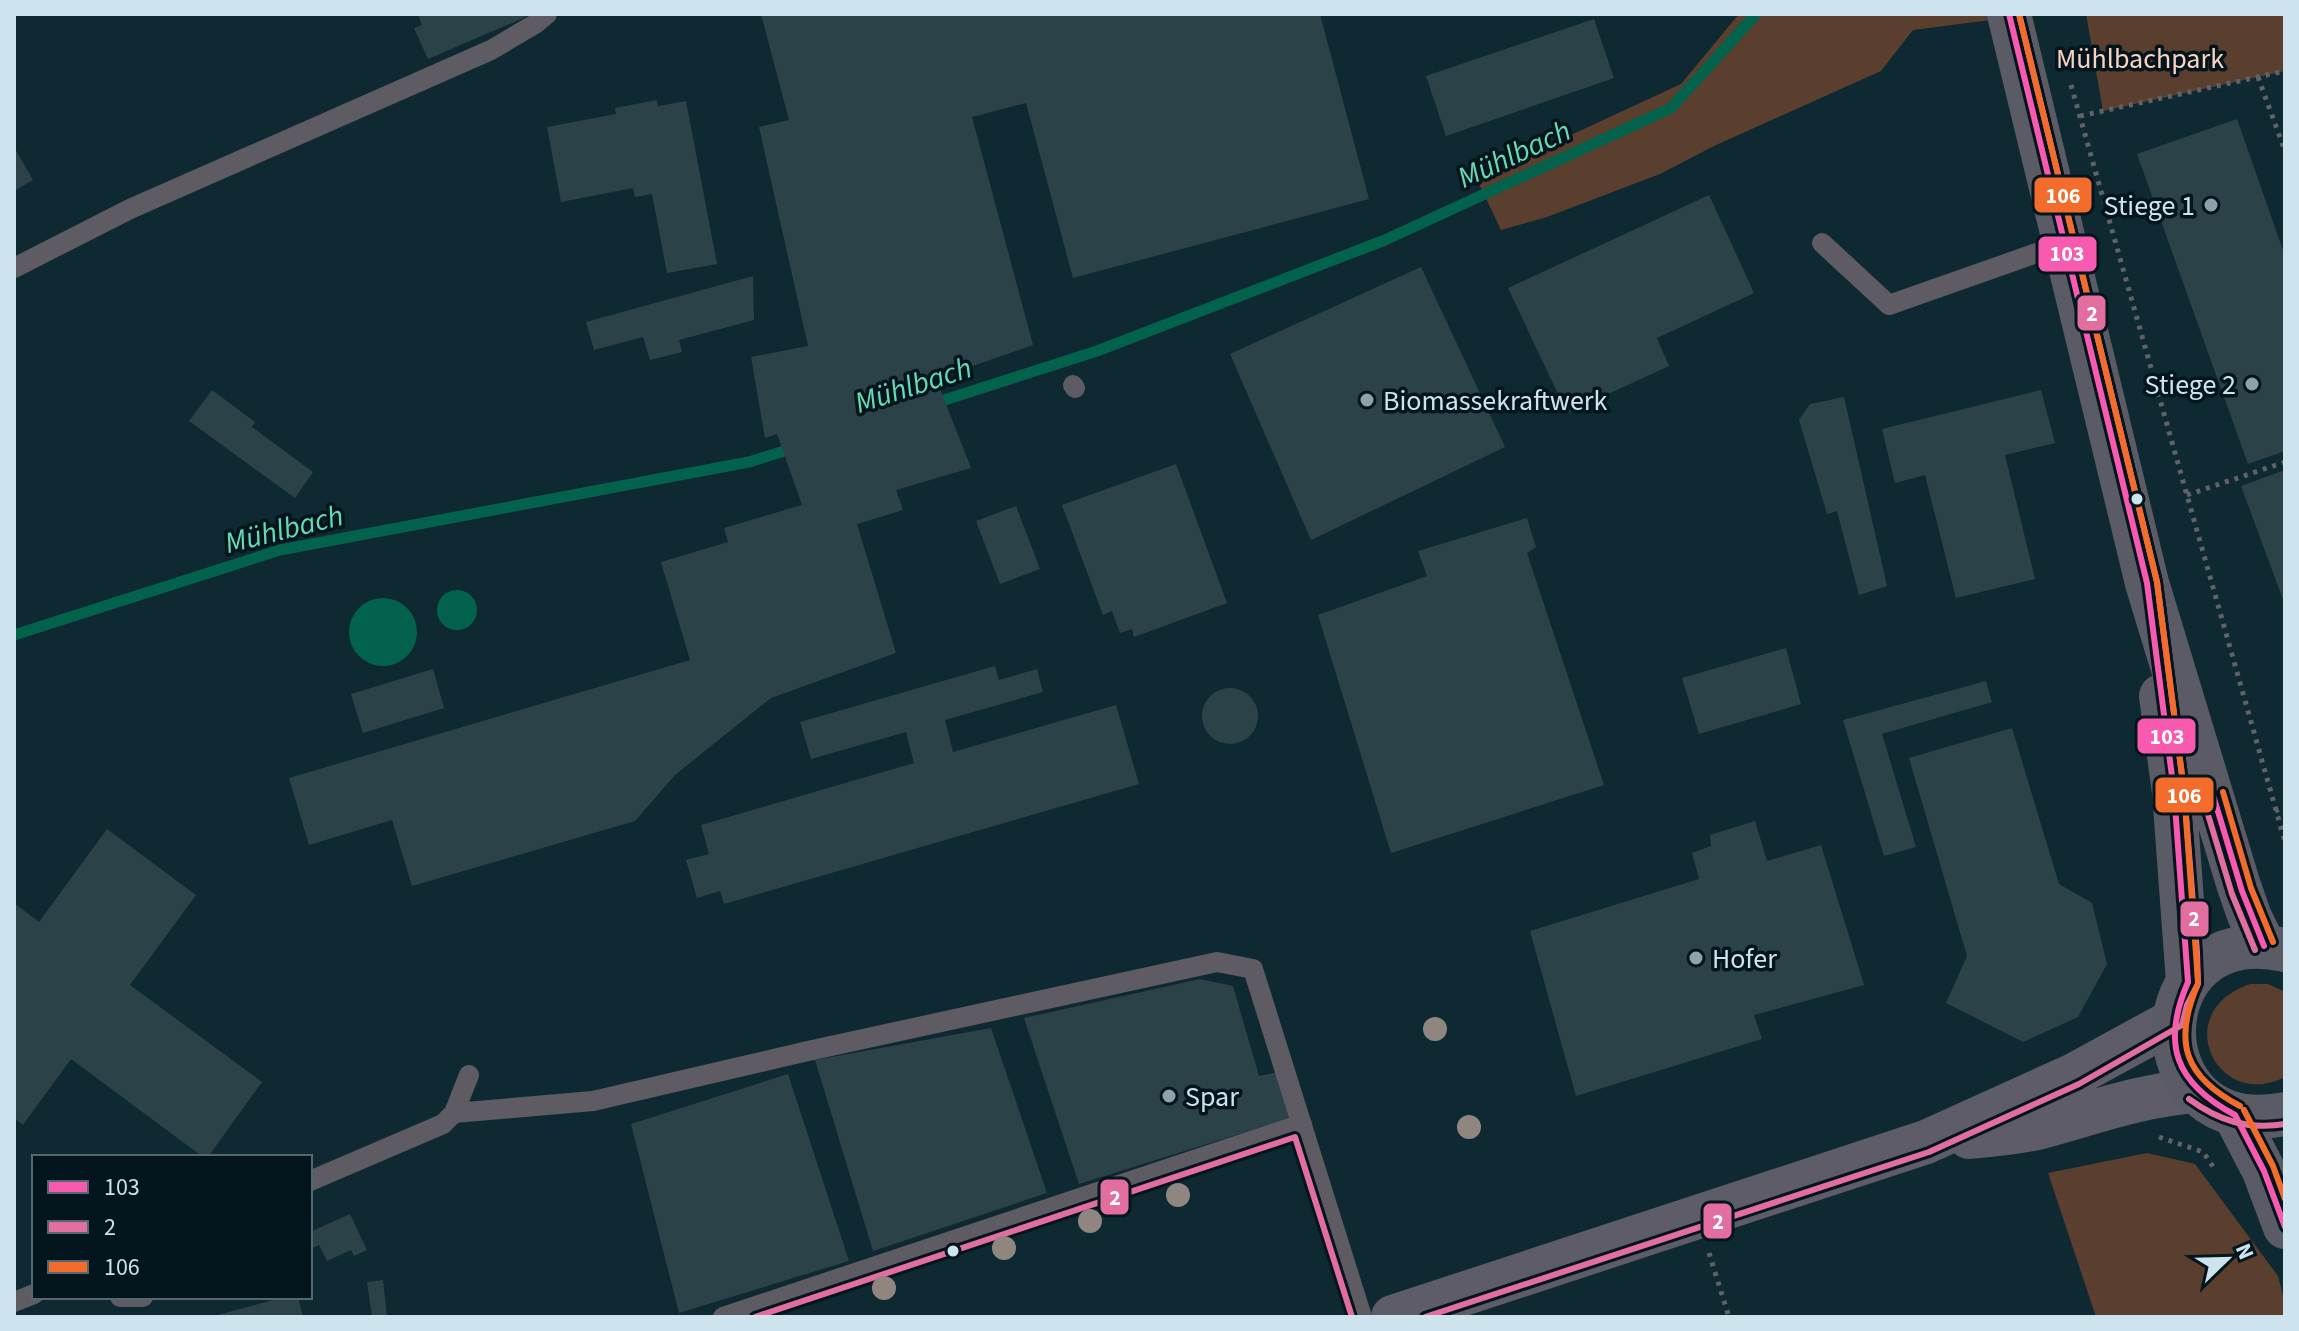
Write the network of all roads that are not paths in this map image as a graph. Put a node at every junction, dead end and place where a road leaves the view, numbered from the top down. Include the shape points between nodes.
1 (547, 14) edge
2 (2009, 14) edge
3 (1822, 243) dead end
4 (2065, 243) junction
5 (14, 268) edge
6 (2147, 583) junction
7 (2275, 948) edge
8 (2180, 1002) junction
9 (469, 1075) dead end
10 (2195, 1091) junction
11 (454, 1113) junction
12 (2285, 1114) edge
13 (2235, 1115) junction
14 (1302, 1124) junction
15 (1926, 1142) junction
16 (312, 1180) edge
17 (2285, 1227) edge
18 (723, 1317) edge
19 (1362, 1317) edge
20 (1393, 1317) edge

1 - 5 lane via 491,50 130,209
2 - 4 main road
3 - 4 lane via 1889,305
4 - 6 main road
6 - 7 main road via 2249,915
6 - 8 main road via 2174,792
7 - 8 main road via 2242,947 2221,954 2203,966
8 - 10 main road via 2173,1046
8 - 15 main road via 2074,1075
9 - 11 lane
10 - 13 main road
10 - 15 main road via 2160,1093 2019,1132
11 - 14 lane via 593,1101 1217,962 1253,969
11 - 16 lane via 432,1130
12 - 13 main road
13 - 17 main road
14 - 18 lane
14 - 19 lane
15 - 20 main road

